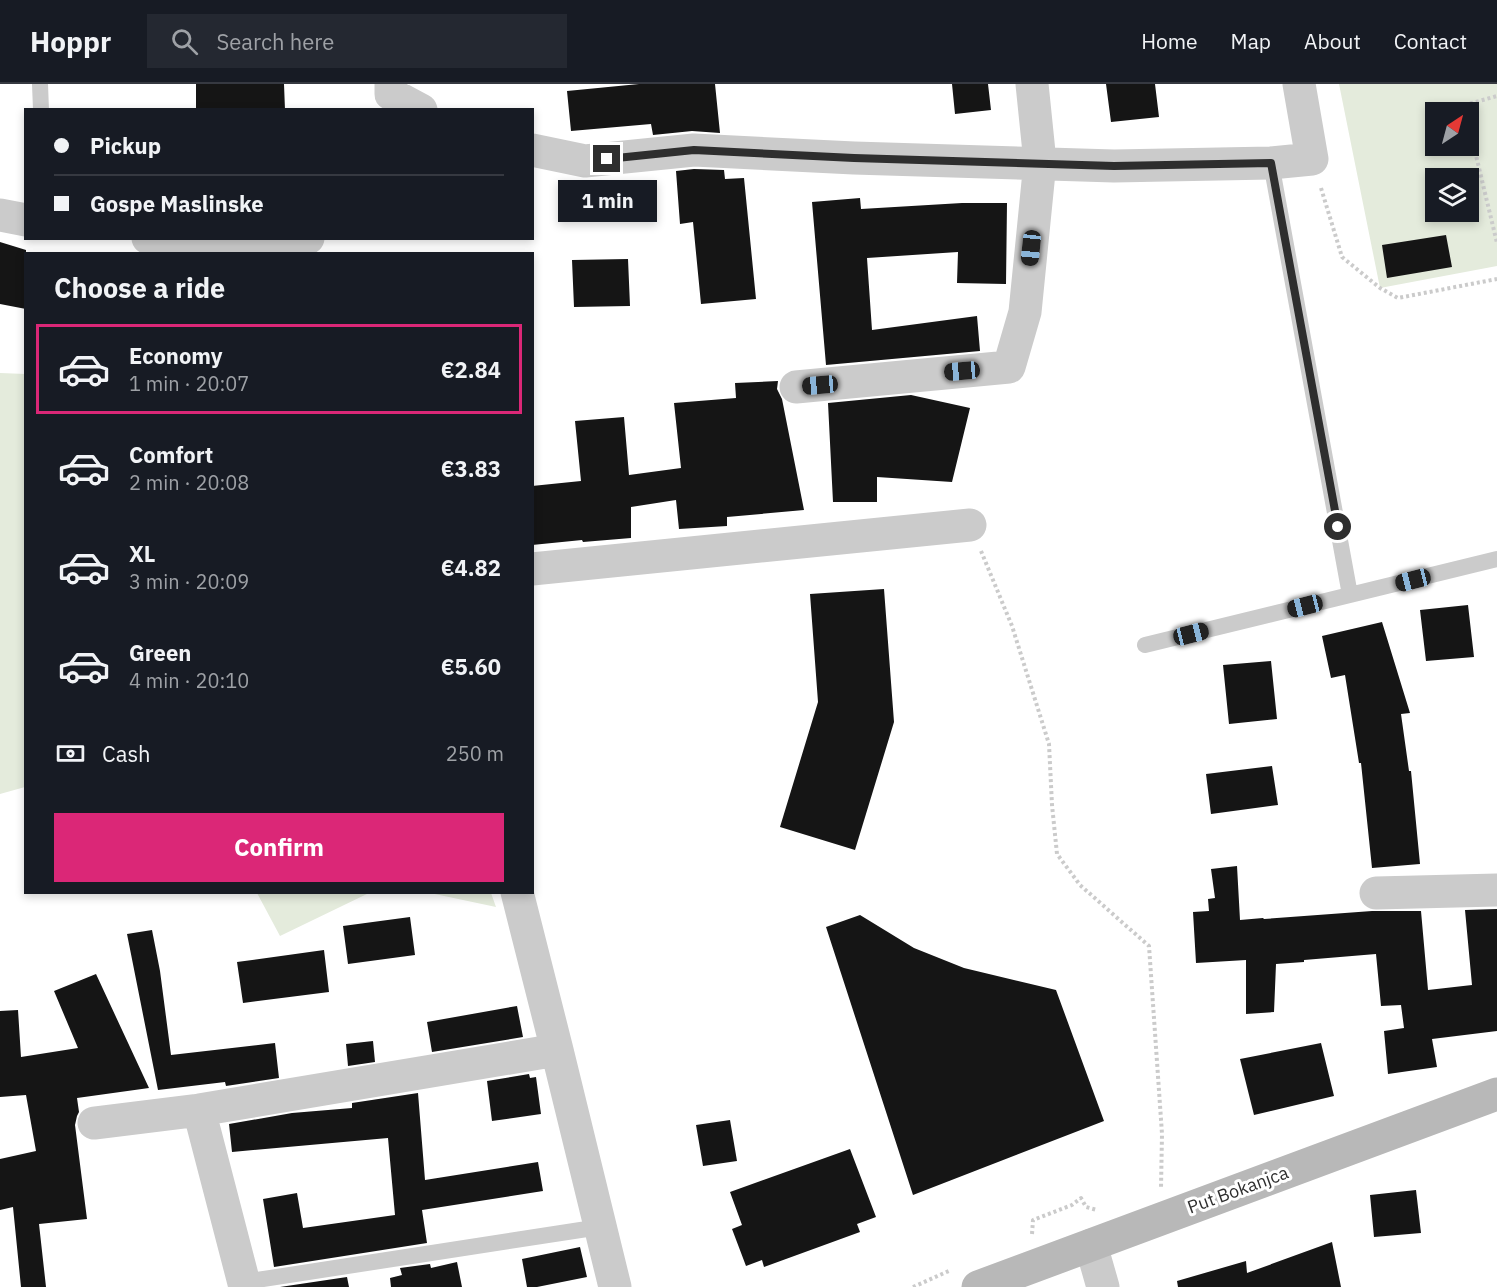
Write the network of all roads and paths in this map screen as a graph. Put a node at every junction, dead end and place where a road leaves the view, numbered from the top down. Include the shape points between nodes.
1 (40, 84) edge
2 (1032, 84) edge
3 (1299, 84) edge
4 (389, 96) edge
5 (1497, 98) edge
6 (1479, 102) edge
7 (41, 108) edge
8 (416, 108) edge
9 (534, 150) edge
10 (1476, 156) edge
11 (1312, 159) junction
12 (1040, 162) junction
13 (1271, 163) junction
14 (0, 215) edge
15 (24, 220) edge
16 (161, 240) edge
17 (305, 240) edge
18 (1497, 243) edge
19 (1497, 279) edge
20 (796, 387) dead end
21 (970, 525) joint
22 (1497, 559) edge
23 (534, 569) edge
24 (1350, 595) junction
25 (1145, 645) dead end
26 (1497, 890) edge
27 (1376, 893) dead end
28 (518, 894) edge
29 (557, 1050) junction
30 (1497, 1094) edge
31 (199, 1110) junction
32 (94, 1123) dead end
33 (1160, 1219) junction
34 (600, 1227) junction
35 (1091, 1245) junction
36 (245, 1284) edge
37 (615, 1287) edge
38 (978, 1287) edge
39 (1103, 1287) edge

1 - 7 lane
2 - 12 street
3 - 11 street
4 - 8 street
5 - 6 path
9 - 12 street via 585,161 694,150
10 - 18 path
11 - 13 street
11 - 19 path via 1342,257 1380,288 1398,298
12 - 13 street via 1114,166
12 - 20 street via 1024,312 1009,367
13 - 24 lane
14 - 15 street
16 - 17 street via 245,249 296,245
21 - 23 street
21 - 33 path via 1012,626 1049,744 1057,854 1080,885 1149,946 1162,1134
22 - 24 lane
24 - 25 lane
26 - 27 street
28 - 29 street
29 - 31 street
29 - 34 street
30 - 33 main road, Put Bokanjca
31 - 32 street
31 - 36 street
33 - 35 main road, Put Bokanjca
34 - 36 lane
34 - 37 street
35 - 38 main road, Put Bokanjca
35 - 39 street

